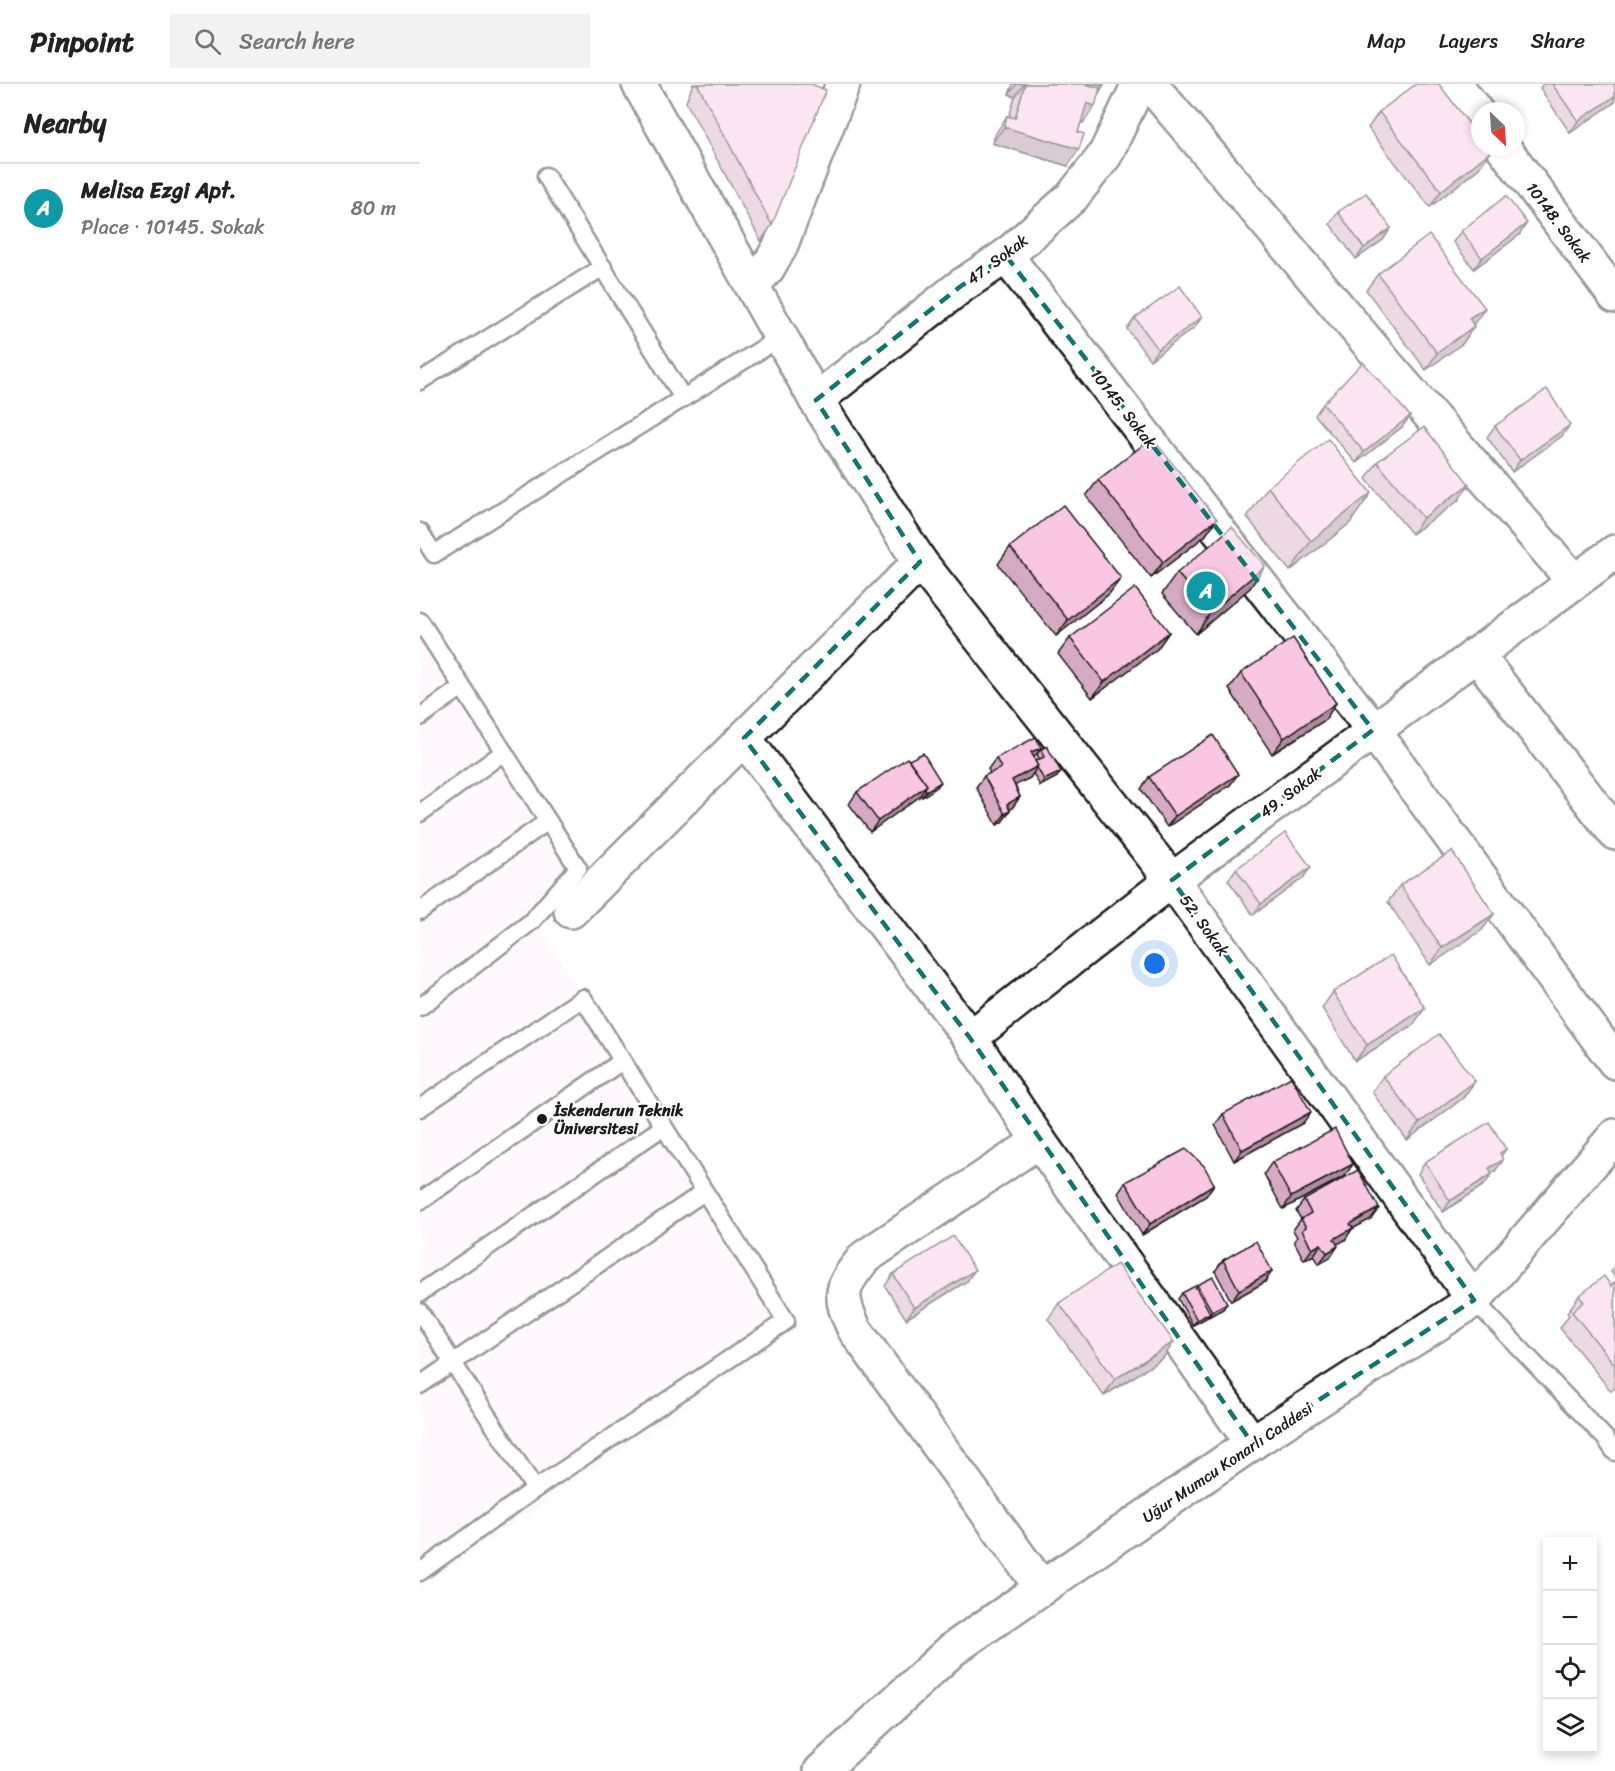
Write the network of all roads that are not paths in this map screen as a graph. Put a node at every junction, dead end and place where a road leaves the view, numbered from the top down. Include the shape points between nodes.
1 (639, 84) edge
2 (843, 84) edge
3 (1139, 84) edge
4 (1150, 84) edge
5 (1455, 84) edge
6 (1471, 105) edge
7 (1510, 156) edge
8 (546, 176) dead end
9 (1006, 256) junction
10 (603, 267) junction
11 (752, 285) junction
12 (1615, 296) edge
13 (781, 337) junction
14 (420, 381) edge
15 (683, 398) junction
16 (816, 400) junction
17 (420, 532) edge
18 (1615, 552) edge
19 (920, 562) junction
20 (1574, 581) junction
21 (420, 621) edge
22 (1476, 654) junction
23 (462, 687) junction
24 (420, 717) edge
25 (1373, 730) junction
26 (744, 738) junction
27 (504, 752) junction
28 (420, 813) edge
29 (548, 820) junction
30 (1615, 833) edge
31 (1172, 880) junction
32 (571, 910) dead end
33 (420, 911) edge
34 (420, 1007) edge
35 (970, 1038) junction
36 (622, 1061) junction
37 (1615, 1062) edge
38 (420, 1108) edge
39 (663, 1127) junction
40 (1615, 1136) edge
41 (1039, 1141) junction
42 (704, 1192) junction
43 (420, 1201) edge
44 (420, 1293) edge
45 (1474, 1300) junction
46 (420, 1312) edge
47 (452, 1362) junction
48 (420, 1385) edge
49 (1252, 1443) junction
50 (1615, 1452) edge
51 (535, 1490) junction
52 (420, 1572) edge
53 (1042, 1588) junction
54 (821, 1771) edge

1 - 11 street, 52. Sokak
2 - 11 street via 780,247
3 - 9 street, 47. Sokak via 1105,155 1090,175 1072,197
4 - 20 street
5 - 6 street
7 - 12 street, 10148. Sokak
8 - 10 lane
9 - 16 street, 47. Sokak via 961,286
9 - 25 street, 10145. Sokak
10 - 14 lane
10 - 15 lane
11 - 13 street, 52. Sokak
13 - 15 lane
13 - 16 street, 52. Sokak
15 - 17 lane via 434,554
16 - 19 street, 52. Sokak
18 - 20 street, 49. Sokak
19 - 26 street
19 - 31 street, 52. Sokak
20 - 22 street, 49. Sokak
21 - 23 lane
22 - 25 street, 49. Sokak
22 - 30 street
23 - 24 lane
23 - 27 lane
25 - 31 street, 49. Sokak
25 - 37 street, 10145. Sokak
26 - 32 street
26 - 35 street
27 - 28 lane
27 - 29 lane
29 - 33 lane
29 - 34 lane via 578,868 532,921
31 - 35 street, 49. Sokak
31 - 45 street, 52. Sokak
35 - 41 street
36 - 38 lane via 583,998
36 - 39 lane
36 - 43 lane
39 - 42 lane
39 - 44 lane
40 - 45 street, Uğur Mumcu Konarlı Caddesi
41 - 49 street
41 - 53 street via 865,1257 845,1281 844,1296 846,1313 855,1330
42 - 47 lane
42 - 51 lane via 786,1321
45 - 49 street, Uğur Mumcu Konarlı Caddesi
45 - 50 lane
46 - 47 lane
47 - 48 lane
47 - 51 lane
49 - 53 street, Uğur Mumcu Konarlı Caddesi
51 - 52 lane
53 - 54 street, Uğur Mumcu Konarlı Caddesi via 953,1649

